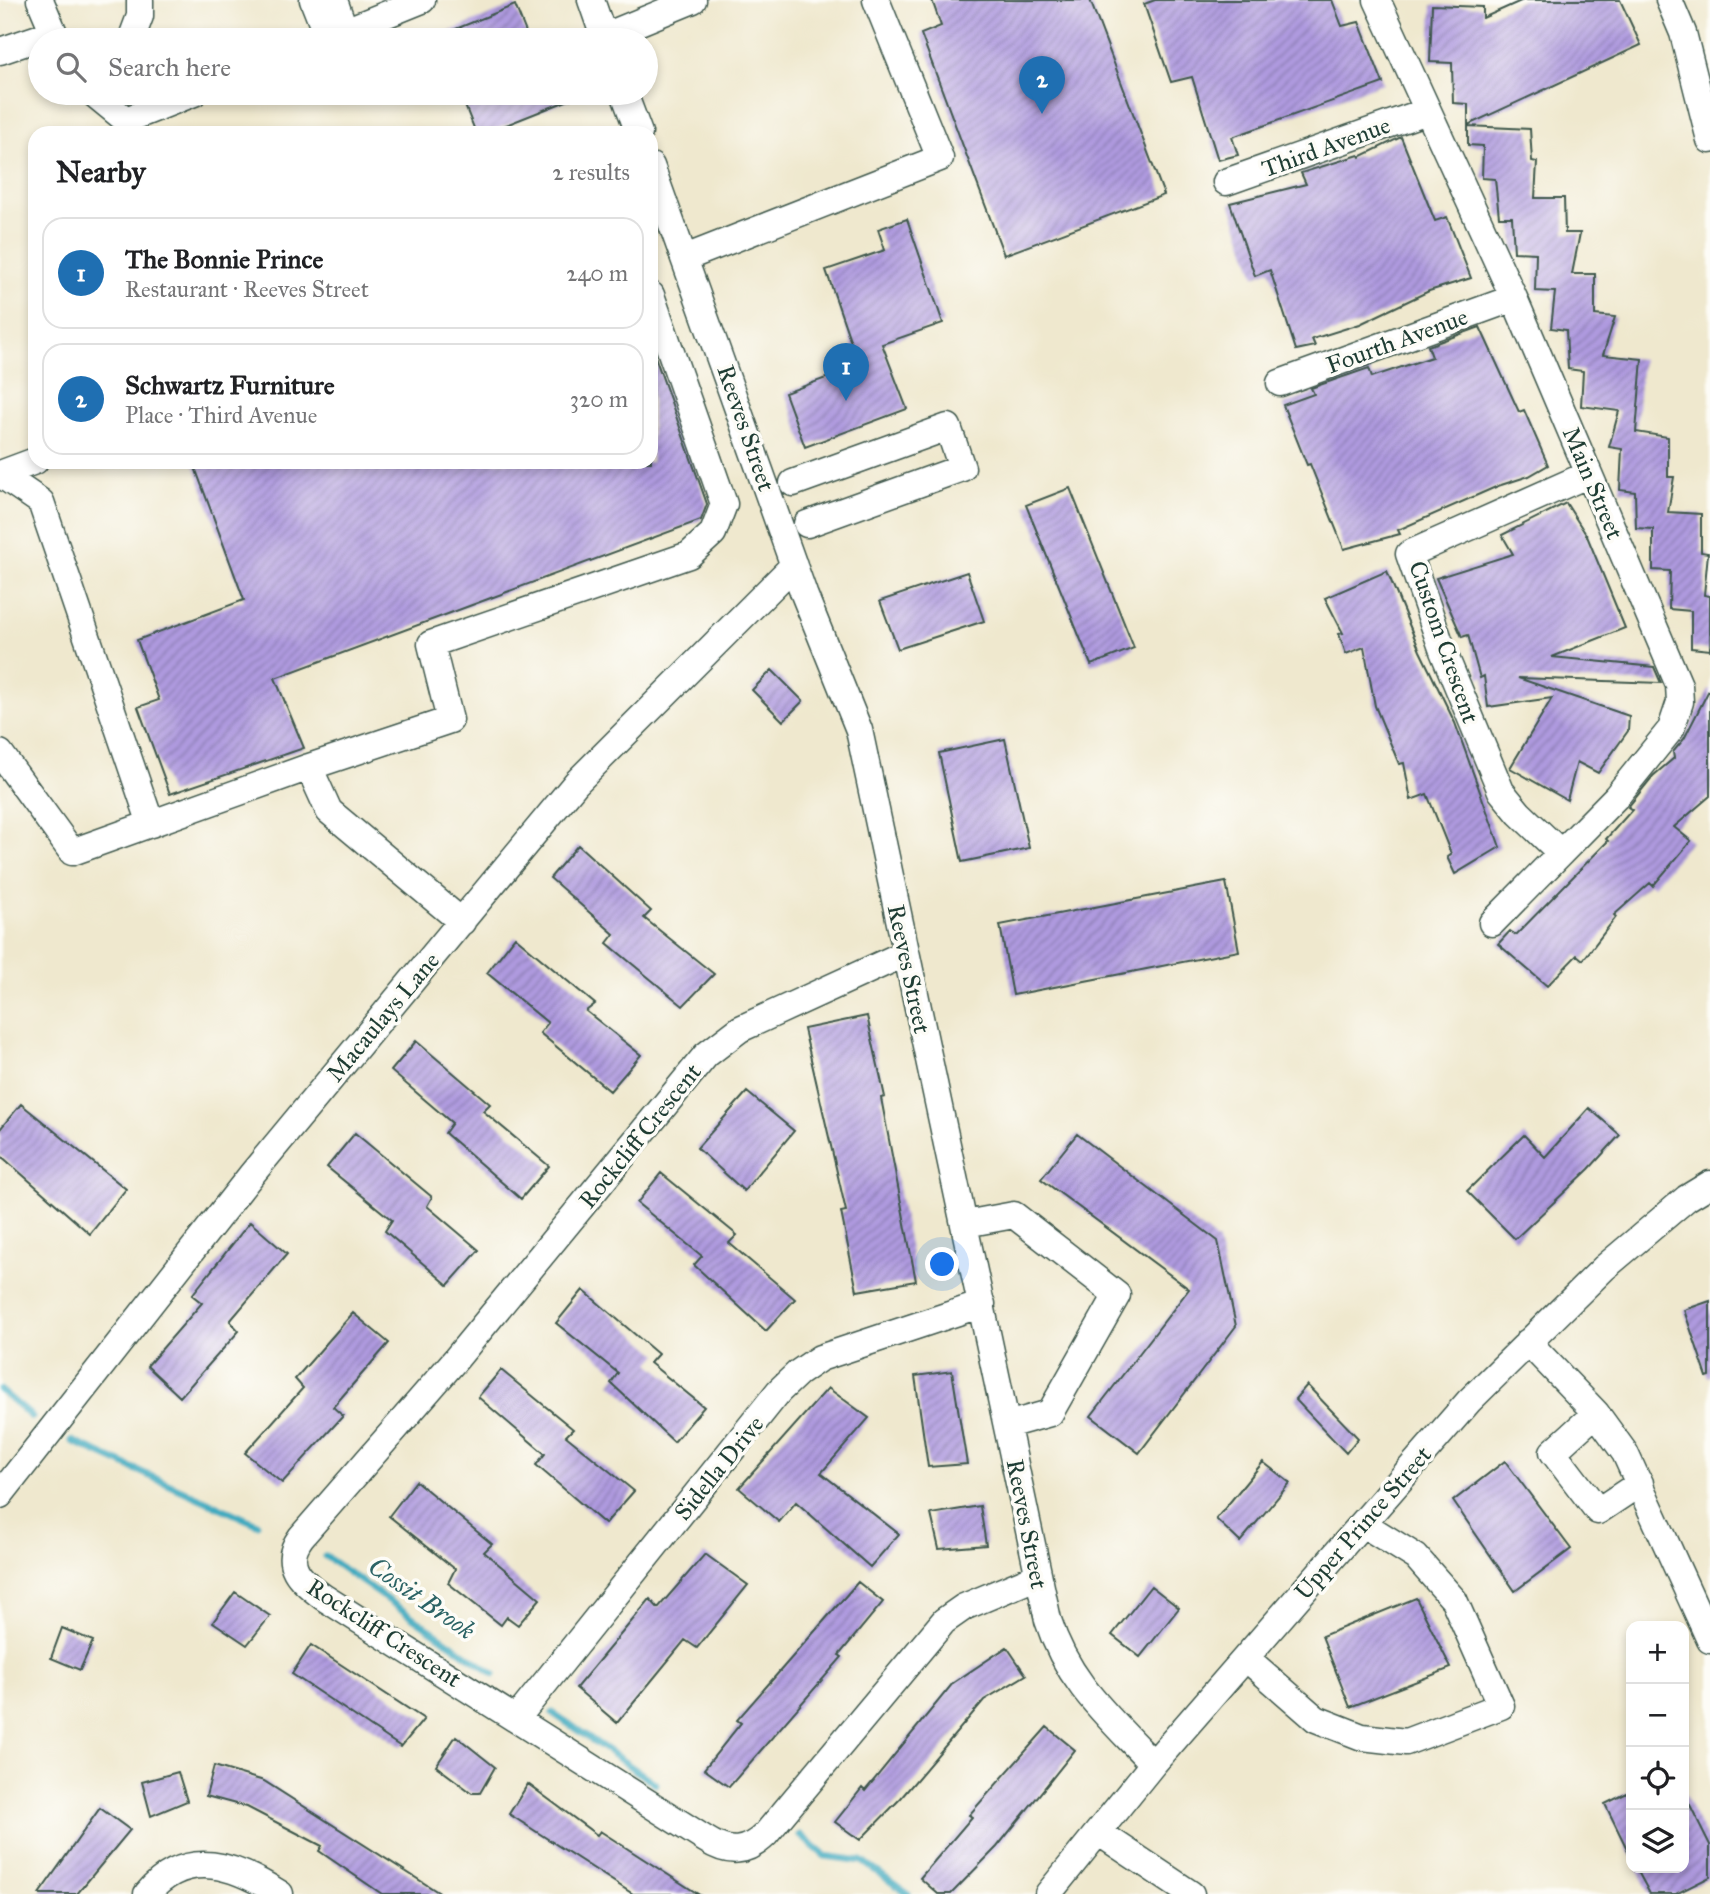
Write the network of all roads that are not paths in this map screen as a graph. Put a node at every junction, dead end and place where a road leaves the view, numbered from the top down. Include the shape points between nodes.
1 (40, 0) edge
2 (140, 0) edge
3 (313, 0) edge
4 (334, 0) edge
5 (422, 0) edge
6 (591, 0) edge
7 (693, 0) edge
8 (876, 0) edge
9 (1377, 0) edge
10 (1669, 0) edge
11 (51, 28) edge
12 (136, 28) edge
13 (327, 28) edge
14 (332, 28) edge
15 (354, 28) edge
16 (601, 28) edge
17 (627, 28) edge
18 (28, 44) edge
19 (0, 51) edge
20 (136, 105) edge
21 (628, 105) edge
22 (116, 109) edge
23 (1427, 111) junction
24 (636, 126) edge
25 (1710, 140) edge
26 (1226, 183) dead end
27 (658, 205) edge
28 (662, 227) edge
29 (685, 258) junction
30 (1514, 298) junction
31 (658, 315) edge
32 (1280, 383) dead end
33 (28, 464) edge
34 (0, 474) edge
35 (1589, 474) junction
36 (793, 483) dead end
37 (807, 524) dead end
38 (794, 565) junction
39 (0, 753) edge
40 (309, 767) junction
41 (151, 824) junction
42 (1561, 853) junction
43 (462, 922) junction
44 (1492, 923) dead end
45 (905, 953) junction
46 (1710, 1184) edge
47 (965, 1224) junction
48 (982, 1304) junction
49 (1528, 1342) junction
50 (1596, 1413) junction
51 (1007, 1424) junction
52 (1640, 1483) junction
53 (0, 1495) edge
54 (1363, 1524) junction
55 (1038, 1576) junction
56 (1710, 1640) edge
57 (1246, 1658) junction
58 (517, 1718) junction
59 (1153, 1764) junction
60 (1098, 1832) junction
61 (147, 1894) edge
62 (280, 1894) edge
63 (1048, 1894) edge
64 (1191, 1894) edge

1 - 11 street
2 - 12 street
3 - 13 street
4 - 14 street
5 - 15 street
6 - 16 street
7 - 17 street
8 - 29 street via 940,158
9 - 23 street, Main Street
10 - 25 street
18 - 19 street
20 - 22 street
21 - 24 street
23 - 26 street, Third Avenue
23 - 30 street, Main Street
27 - 28 street, Reeves Street
28 - 29 street, Reeves Street
29 - 38 street, Reeves Street
30 - 32 street, Fourth Avenue
30 - 35 street, Main Street
31 - 40 street via 724,504 713,533 689,555 431,644 450,720
33 - 34 street
34 - 41 street via 41,502
35 - 42 street, Main Street via 1675,673 1680,702 1671,729 1616,797
35 - 42 street, Custom Crescent via 1409,554 1501,791
36 - 37 street via 948,427 959,458 962,468
38 - 43 street, Macaulays Lane via 576,783
38 - 45 street, Reeves Street via 859,730
39 - 41 street via 72,852
40 - 41 street
40 - 43 street via 329,811
42 - 44 street, Main Street
43 - 53 street, Macaulays Lane via 252,1174
45 - 47 street, Reeves Street
45 - 58 street, Rockcliff Crescent via 740,1028 706,1055 456,1359 297,1543 293,1554 298,1578
46 - 49 street, Upper Prince Street via 1604,1268
47 - 48 street, Reeves Street
47 - 51 street via 1014,1215 1117,1295 1050,1413
48 - 51 street, Reeves Street
48 - 58 street, Sidella Drive via 820,1358 797,1373
49 - 50 street
49 - 54 street, Upper Prince Street via 1469,1401
50 - 52 street
50 - 52 street via 1553,1452 1598,1511
51 - 55 street, Reeves Street
52 - 56 street
54 - 57 street, Upper Prince Street
54 - 57 street via 1416,1557 1454,1600 1501,1706 1406,1742 1362,1737 1316,1719
55 - 58 street, Rockcliff Crescent via 964,1607 944,1621 766,1834 745,1850 717,1847
55 - 59 street, Reeves Street via 1055,1641 1075,1681
57 - 59 street, Upper Prince Street
59 - 60 street, Upper Prince Street
60 - 63 street, Upper Prince Street
60 - 64 street
61 - 62 street via 174,1873 203,1865 234,1868

